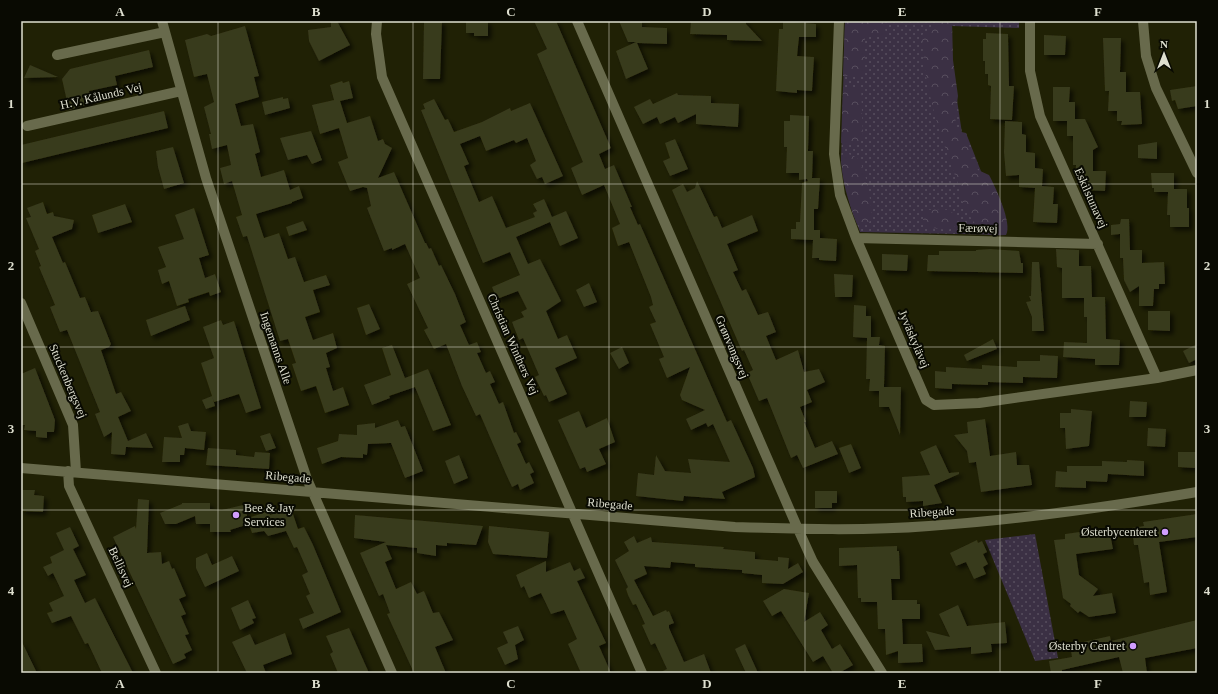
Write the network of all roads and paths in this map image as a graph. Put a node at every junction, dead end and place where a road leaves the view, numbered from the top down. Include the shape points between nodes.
1 (162, 21) edge
2 (377, 21) edge
3 (577, 21) edge
4 (839, 21) edge
5 (1030, 21) edge
6 (1142, 21) edge
7 (165, 32) junction
8 (57, 56) dead end
9 (180, 91) junction
10 (27, 126) dead end
11 (1197, 173) edge
12 (856, 238) junction
13 (1098, 244) junction
14 (21, 303) edge
15 (1197, 370) edge
16 (1157, 378) junction
17 (21, 468) edge
18 (72, 472) junction
19 (1197, 492) edge
20 (313, 493) junction
21 (573, 514) junction
22 (798, 529) junction
23 (156, 673) edge
24 (392, 673) edge
25 (642, 673) edge
26 (882, 673) edge

1 - 7 street, Ingemanns Alle
2 - 21 street, Christian Winthers Vej via 376,34 382,77
3 - 22 street, Grønvangsvej
4 - 12 street, Jyväskylävej via 834,154 840,195
5 - 13 street, Eskilstunavej via 1030,71 1040,116
6 - 11 street via 1146,56 1156,88
7 - 8 street
7 - 9 street, Ingemanns Alle
9 - 10 street, H.V. Kålunds Vej
9 - 20 street, Ingemanns Alle via 206,178
12 - 13 street, Færøvej
12 - 16 street, Jyväskylävej via 926,400 934,405 979,403
13 - 16 street, Eskilstunavej
14 - 18 street, Stuckenbergsvej via 73,426
15 - 16 street, Jyväskylävej
17 - 18 street, Ribegade
18 - 20 street, Ribegade
18 - 23 street, Bellisvej via 69,486
19 - 22 street, Ribegade via 1037,516 929,526
20 - 21 street, Ribegade
20 - 24 street, Ingemanns Alle
21 - 22 street, Ribegade
21 - 25 street, Christian Winthers Vej
22 - 26 street, Grønvangsvej via 814,562

